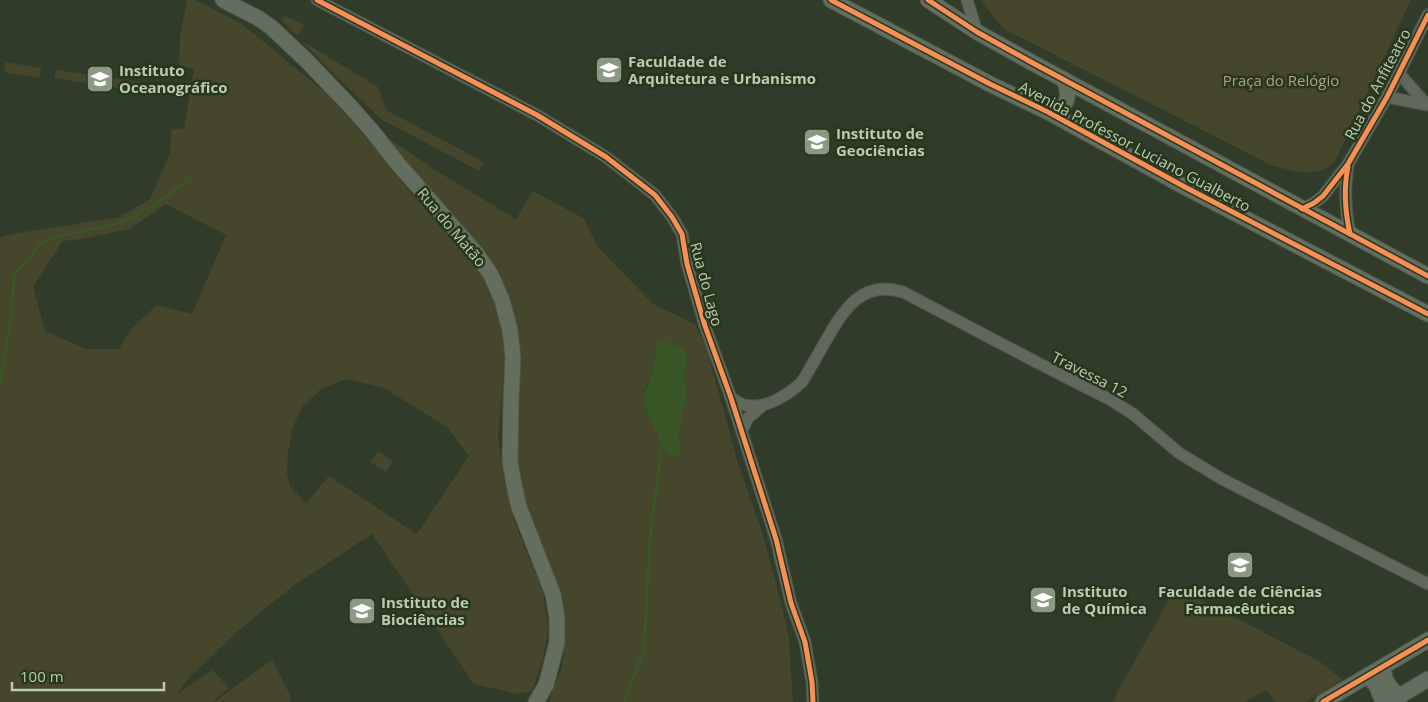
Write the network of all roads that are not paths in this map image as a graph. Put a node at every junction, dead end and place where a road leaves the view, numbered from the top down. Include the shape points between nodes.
1 (223, 0) edge
2 (317, 0) edge
3 (831, 0) edge
4 (928, 0) edge
5 (967, 0) edge
6 (1428, 15) edge
7 (977, 32) junction
8 (1399, 73) junction
9 (1063, 79) junction
10 (1090, 94) junction
11 (1387, 97) junction
12 (1427, 105) edge
13 (1048, 112) junction
14 (1070, 124) junction
15 (1348, 164) junction
16 (1302, 209) junction
17 (1350, 234) junction
18 (1428, 276) edge
19 (1428, 314) edge
20 (731, 398) junction
21 (762, 405) junction
22 (742, 430) junction
23 (1428, 584) edge
24 (1428, 640) edge
25 (1383, 667) junction
26 (1368, 677) junction
27 (1428, 679) edge
28 (1395, 699) edge
29 (536, 702) edge
30 (813, 702) edge
31 (1323, 702) edge
32 (1383, 702) edge

1 - 29 street, Rua do Matão via 271,27 300,54 378,138 491,275 510,330 513,358 510,460 514,485 519,507 553,594 557,618 557,642 552,662 546,685
2 - 20 street, Rua do Lago via 537,115 606,157 655,195 682,234 704,326
3 - 13 street, Avenida Professor Luciano Gualberto
4 - 7 street, Avenida Professor Luciano Gualberto
5 - 7 street
6 - 8 street, Rua do Anfiteatro
7 - 9 street, Avenida Professor Luciano Gualberto
8 - 11 street, Rua do Anfiteatro
8 - 12 street
9 - 10 street, Avenida Professor Luciano Gualberto
9 - 13 street via 1068,91 1066,102 1056,111
10 - 14 street via 1071,108
10 - 16 street, Avenida Professor Luciano Gualberto
11 - 12 street
11 - 15 street, Rua do Anfiteatro
13 - 14 street, Avenida Professor Luciano Gualberto
14 - 19 street, Avenida Professor Luciano Gualberto
15 - 16 street, Rua do Anfiteatro via 1323,196
15 - 17 street, Rua do Anfiteatro via 1344,192
16 - 17 street, Avenida Professor Luciano Gualberto
17 - 18 street, Avenida Professor Luciano Gualberto
20 - 21 street via 744,405
20 - 22 street, Rua do Lago
21 - 22 street, Travessa 12 via 748,418
21 - 23 street, Travessa 12 via 802,382 849,305 865,293 894,289 1111,400 1179,453 1222,479
22 - 30 street, Rua do Lago via 776,539 791,603 806,642
24 - 25 street
25 - 26 street
25 - 28 street via 1384,677
26 - 31 street
26 - 32 street via 1376,685
27 - 28 street

